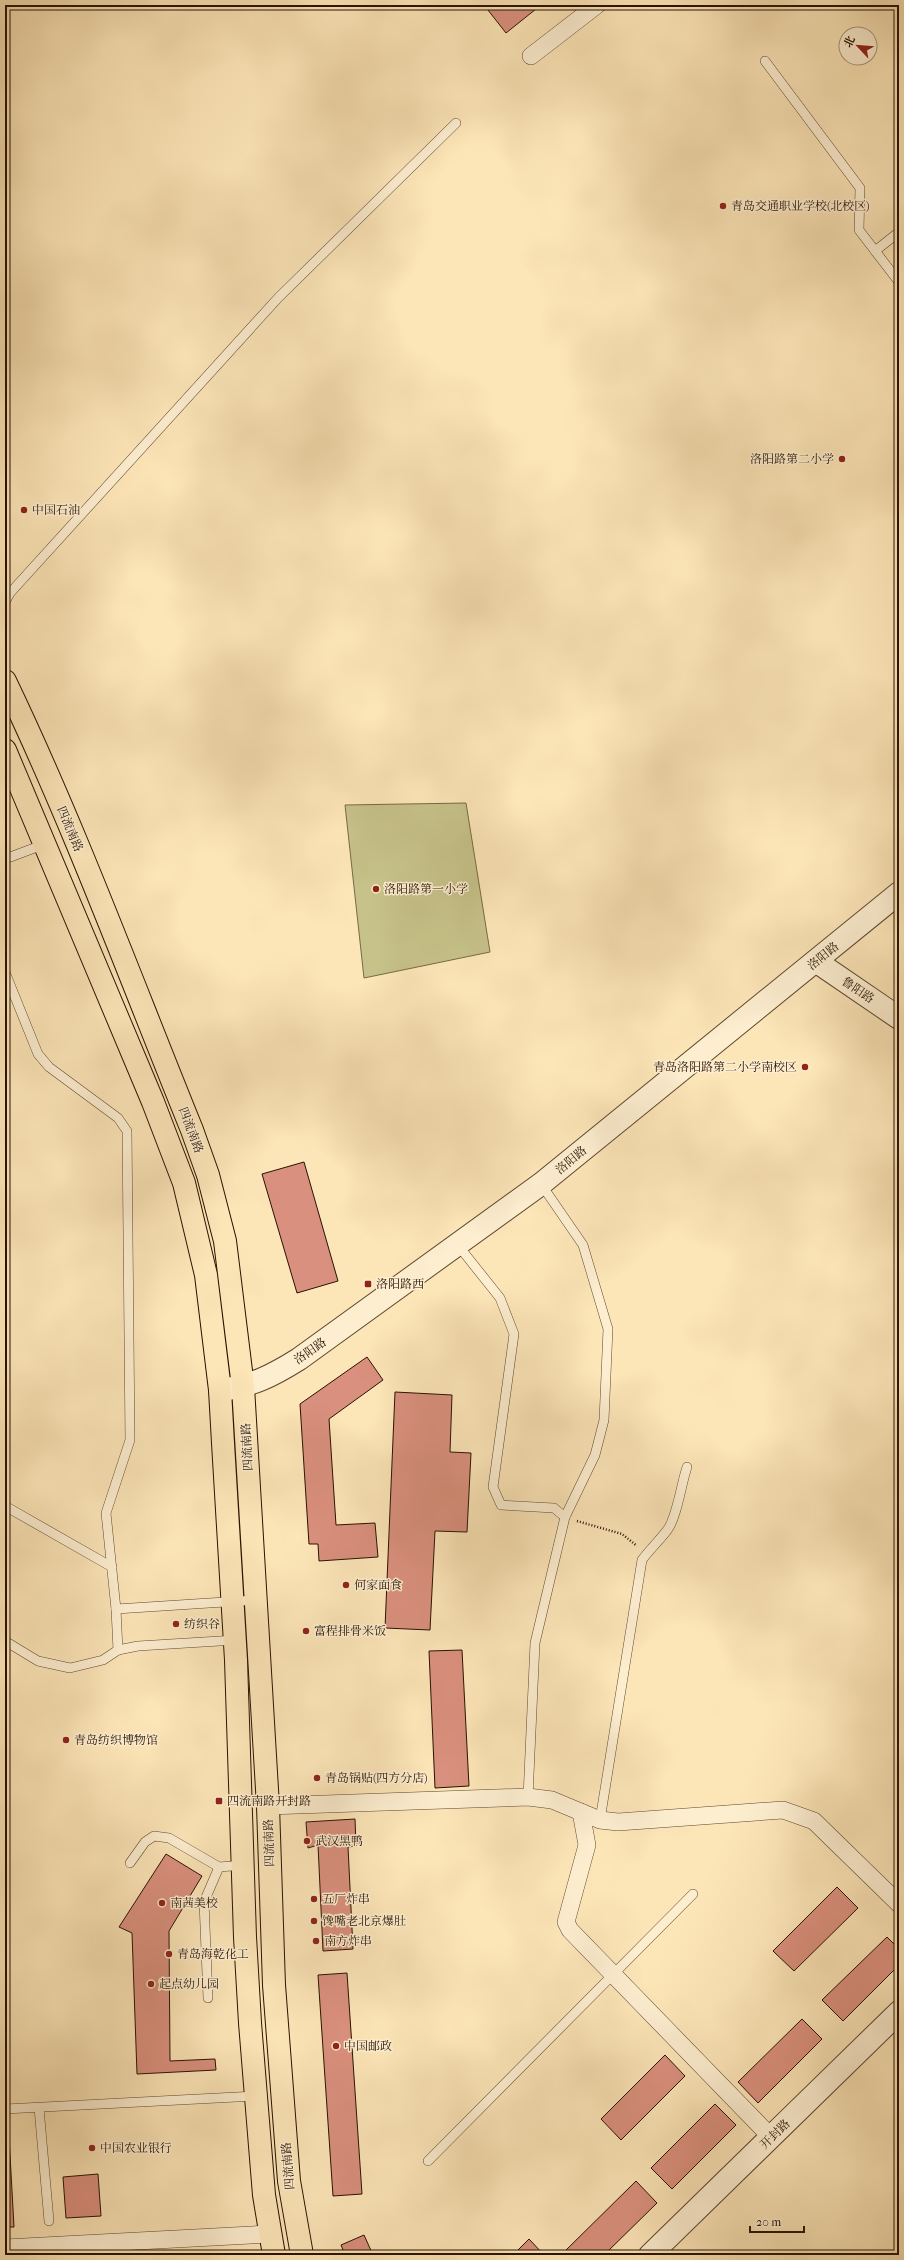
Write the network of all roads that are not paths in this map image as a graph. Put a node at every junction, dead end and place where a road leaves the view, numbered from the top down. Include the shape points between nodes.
1 (597, 5) edge
2 (531, 56) dead end
3 (765, 61) dead end
4 (456, 123) dead end
5 (899, 232) edge
6 (875, 251) junction
7 (899, 282) edge
8 (5, 602) edge
9 (5, 681) edge
10 (5, 750) edge
11 (45, 844) junction
12 (5, 859) edge
13 (899, 893) edge
14 (817, 962) junction
15 (5, 972) edge
16 (899, 1018) edge
17 (541, 1184) junction
18 (457, 1244) junction
19 (243, 1387) junction
20 (220, 1390) junction
21 (687, 1467) dead end
22 (5, 1506) edge
23 (565, 1518) junction
24 (112, 1567) junction
25 (256, 1600) junction
26 (232, 1602) junction
27 (116, 1609) junction
28 (246, 1640) junction
29 (5, 1641) edge
30 (118, 1650) junction
31 (528, 1797) junction
32 (268, 1806) junction
33 (581, 1812) junction
34 (600, 1820) junction
35 (130, 1863) dead end
36 (244, 1864) junction
37 (219, 1867) junction
38 (693, 1894) dead end
39 (899, 1904) edge
40 (613, 1975) junction
41 (208, 1998) dead end
42 (899, 2012) edge
43 (256, 2096) junction
44 (39, 2108) junction
45 (5, 2109) edge
46 (771, 2137) junction
47 (428, 2161) dead end
48 (49, 2221) dead end
49 (269, 2234) junction
50 (5, 2248) edge
51 (274, 2255) edge
52 (302, 2255) edge
53 (650, 2255) edge

1 - 2 street
3 - 6 lane via 860,188 859,230
4 - 8 lane via 278,298 10,593
5 - 6 lane
6 - 7 lane
9 - 19 main road, 四流南路 via 80,853 192,1130 208,1176 225,1241
10 - 11 main road, 四流南路
11 - 12 lane
11 - 20 main road, 四流南路 via 115,1007 184,1183 206,1275
13 - 14 street, 洛阳路
14 - 16 street, 鲁阳路
14 - 17 street, 洛阳路
15 - 24 lane via 38,1054 49,1067 118,1118 127,1131 130,1440 106,1513
17 - 18 street, 洛阳路
17 - 23 lane via 583,1245 608,1329 604,1420 595,1455
18 - 19 street, 洛阳路 via 299,1359 274,1375
18 - 23 lane via 500,1298 514,1334 493,1488 501,1505 554,1508
19 - 20 street, 洛阳路
19 - 25 main road, 四流南路
20 - 26 main road, 四流南路
21 - 34 lane via 670,1525 642,1560
22 - 24 lane
23 - 31 lane via 535,1642
24 - 27 lane
25 - 26 lane
25 - 28 main road, 四流南路
26 - 27 lane
26 - 28 main road, 四流南路
27 - 30 lane
28 - 30 lane via 138,1646
28 - 32 main road, 四流南路
28 - 36 main road, 四流南路
29 - 30 lane via 38,1661 70,1668 103,1660
31 - 32 street
31 - 33 street via 552,1800
32 - 52 main road, 四流南路 via 274,1985 282,2104 289,2181
33 - 34 street
33 - 40 street via 587,1845 566,1922 570,1930
34 - 39 street via 618,1822 783,1810 814,1821
35 - 37 lane via 145,1842 154,1836 169,1838
36 - 37 lane
36 - 43 main road, 四流南路 via 245,1937
37 - 41 lane via 204,1902
38 - 40 lane
40 - 46 street
40 - 47 lane
42 - 46 street, 开封路
43 - 44 lane
43 - 49 main road, 四流南路
44 - 45 lane
44 - 48 lane
46 - 53 street, 开封路
49 - 50 street
49 - 51 main road, 四流南路

